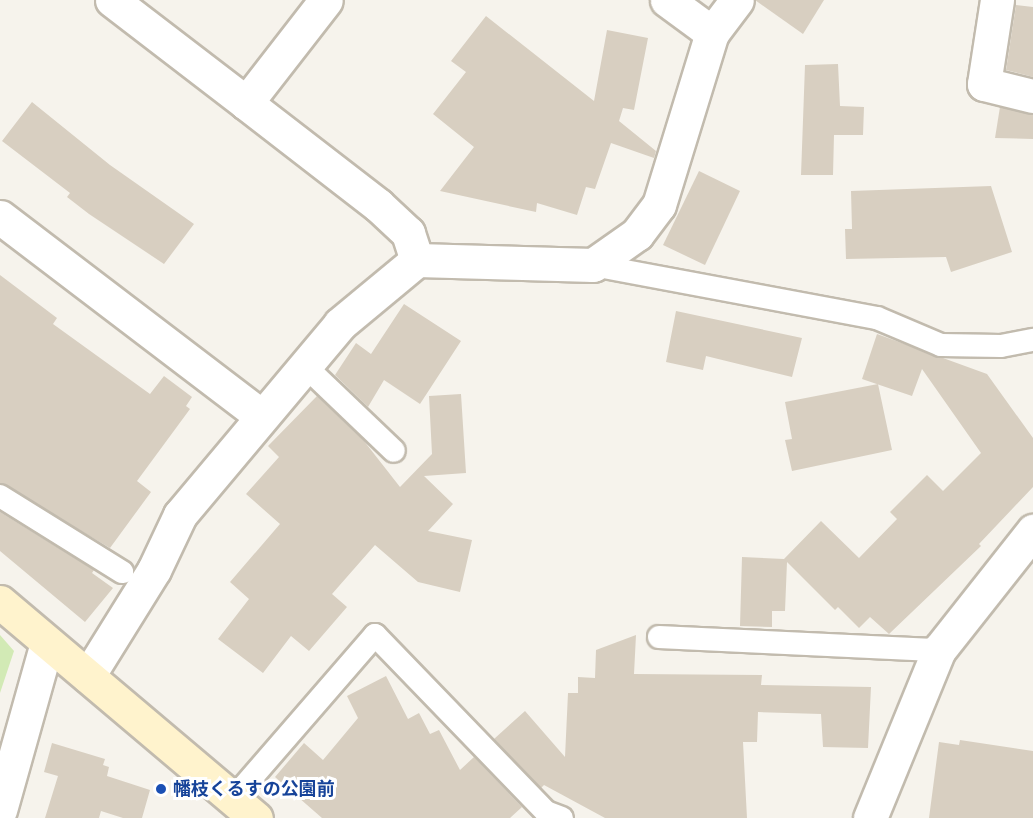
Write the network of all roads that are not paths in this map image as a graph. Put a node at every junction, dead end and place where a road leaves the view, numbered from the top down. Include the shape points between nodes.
1 (112, 0) edge
2 (326, 0) edge
3 (667, 0) edge
4 (737, 0) edge
5 (997, 0) edge
6 (712, 33) junction
7 (1033, 96) edge
8 (246, 103) junction
9 (0, 217) edge
10 (417, 260) junction
11 (593, 266) junction
12 (1033, 340) edge
13 (304, 365) junction
14 (260, 415) junction
15 (394, 451) dead end
16 (0, 496) edge
17 (1033, 531) edge
18 (133, 580) junction
19 (0, 602) edge
20 (658, 637) dead end
21 (47, 643) junction
22 (939, 650) junction
23 (88, 676) junction
24 (245, 808) edge
25 (0, 810) edge
26 (562, 818) edge
27 (870, 818) edge

1 - 8 street
2 - 8 street
3 - 6 street
4 - 6 street
5 - 7 street via 984,84
6 - 11 street via 659,205 637,234
8 - 10 street via 378,205 408,233
9 - 14 street
10 - 11 street
10 - 13 street via 340,324
11 - 12 lane via 878,318 941,345 1000,346
13 - 14 street
13 - 15 lane
14 - 18 street
16 - 18 lane
17 - 22 street
18 - 23 street
19 - 21 street
20 - 22 lane
21 - 23 street
21 - 25 street
22 - 27 street
23 - 24 street
24 - 26 lane via 375,635 546,812

